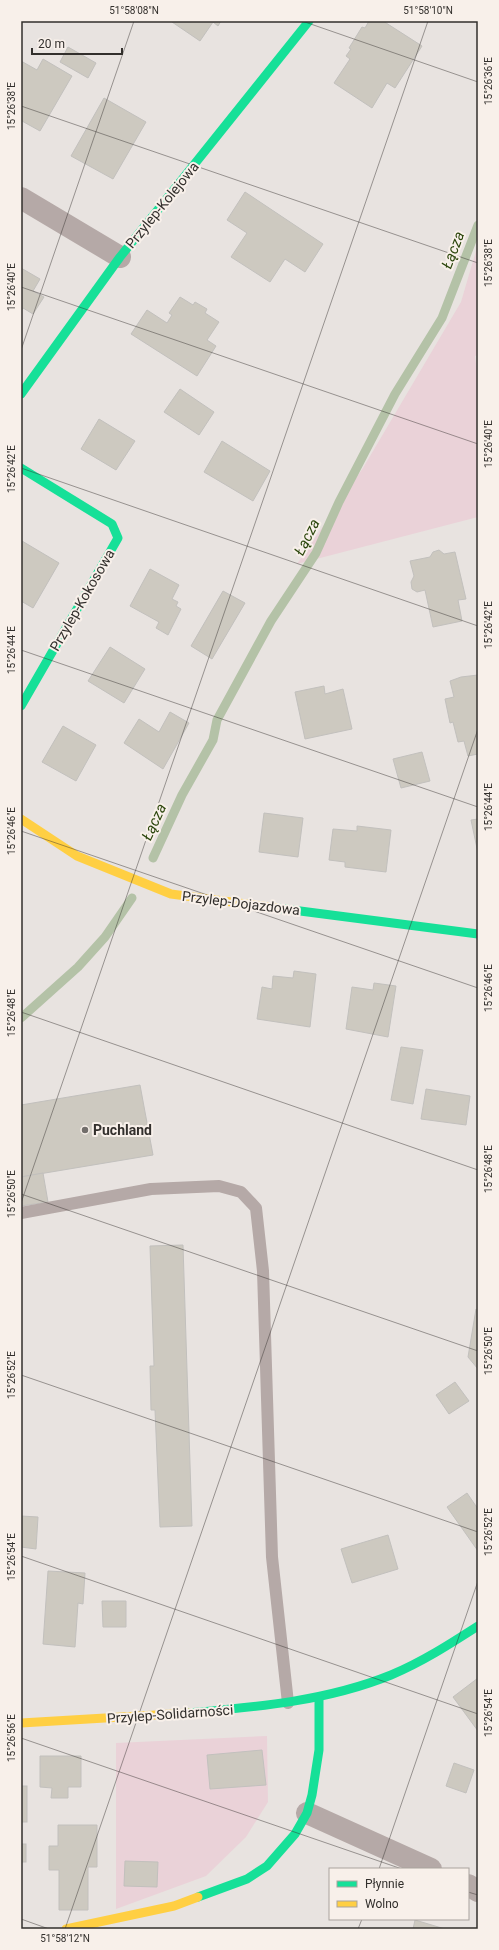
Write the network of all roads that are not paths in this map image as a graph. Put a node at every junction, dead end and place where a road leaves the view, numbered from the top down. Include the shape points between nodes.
1 (309, 21) edge
2 (21, 198) edge
3 (120, 257) junction
4 (21, 394) edge
5 (21, 468) edge
6 (21, 706) edge
7 (21, 820) edge
8 (478, 934) edge
9 (21, 1213) edge
10 (478, 1626) edge
11 (319, 1697) junction
12 (288, 1703) junction
13 (21, 1723) edge
14 (307, 1813) junction
15 (430, 1868) edge
16 (469, 1886) edge
17 (478, 1891) edge
18 (66, 1929) edge

1 - 3 street, Przylep-Kolejowa
2 - 3 street
3 - 4 street, Przylep-Kolejowa
5 - 6 street, Przylep-Kokosowa via 112,524 118,538
7 - 8 street, Przylep-Dojazdowa via 77,856 171,894
9 - 12 lane via 151,1189 219,1186 241,1192 256,1208 263,1272 272,1557
10 - 11 street, Przylep-Solidarności via 408,1667 377,1680
11 - 12 street, Przylep-Solidarności
11 - 14 street via 319,1750
12 - 13 street, Przylep-Solidarności via 195,1713
14 - 15 street
14 - 18 street via 281,1852 247,1879 174,1906
16 - 17 street

